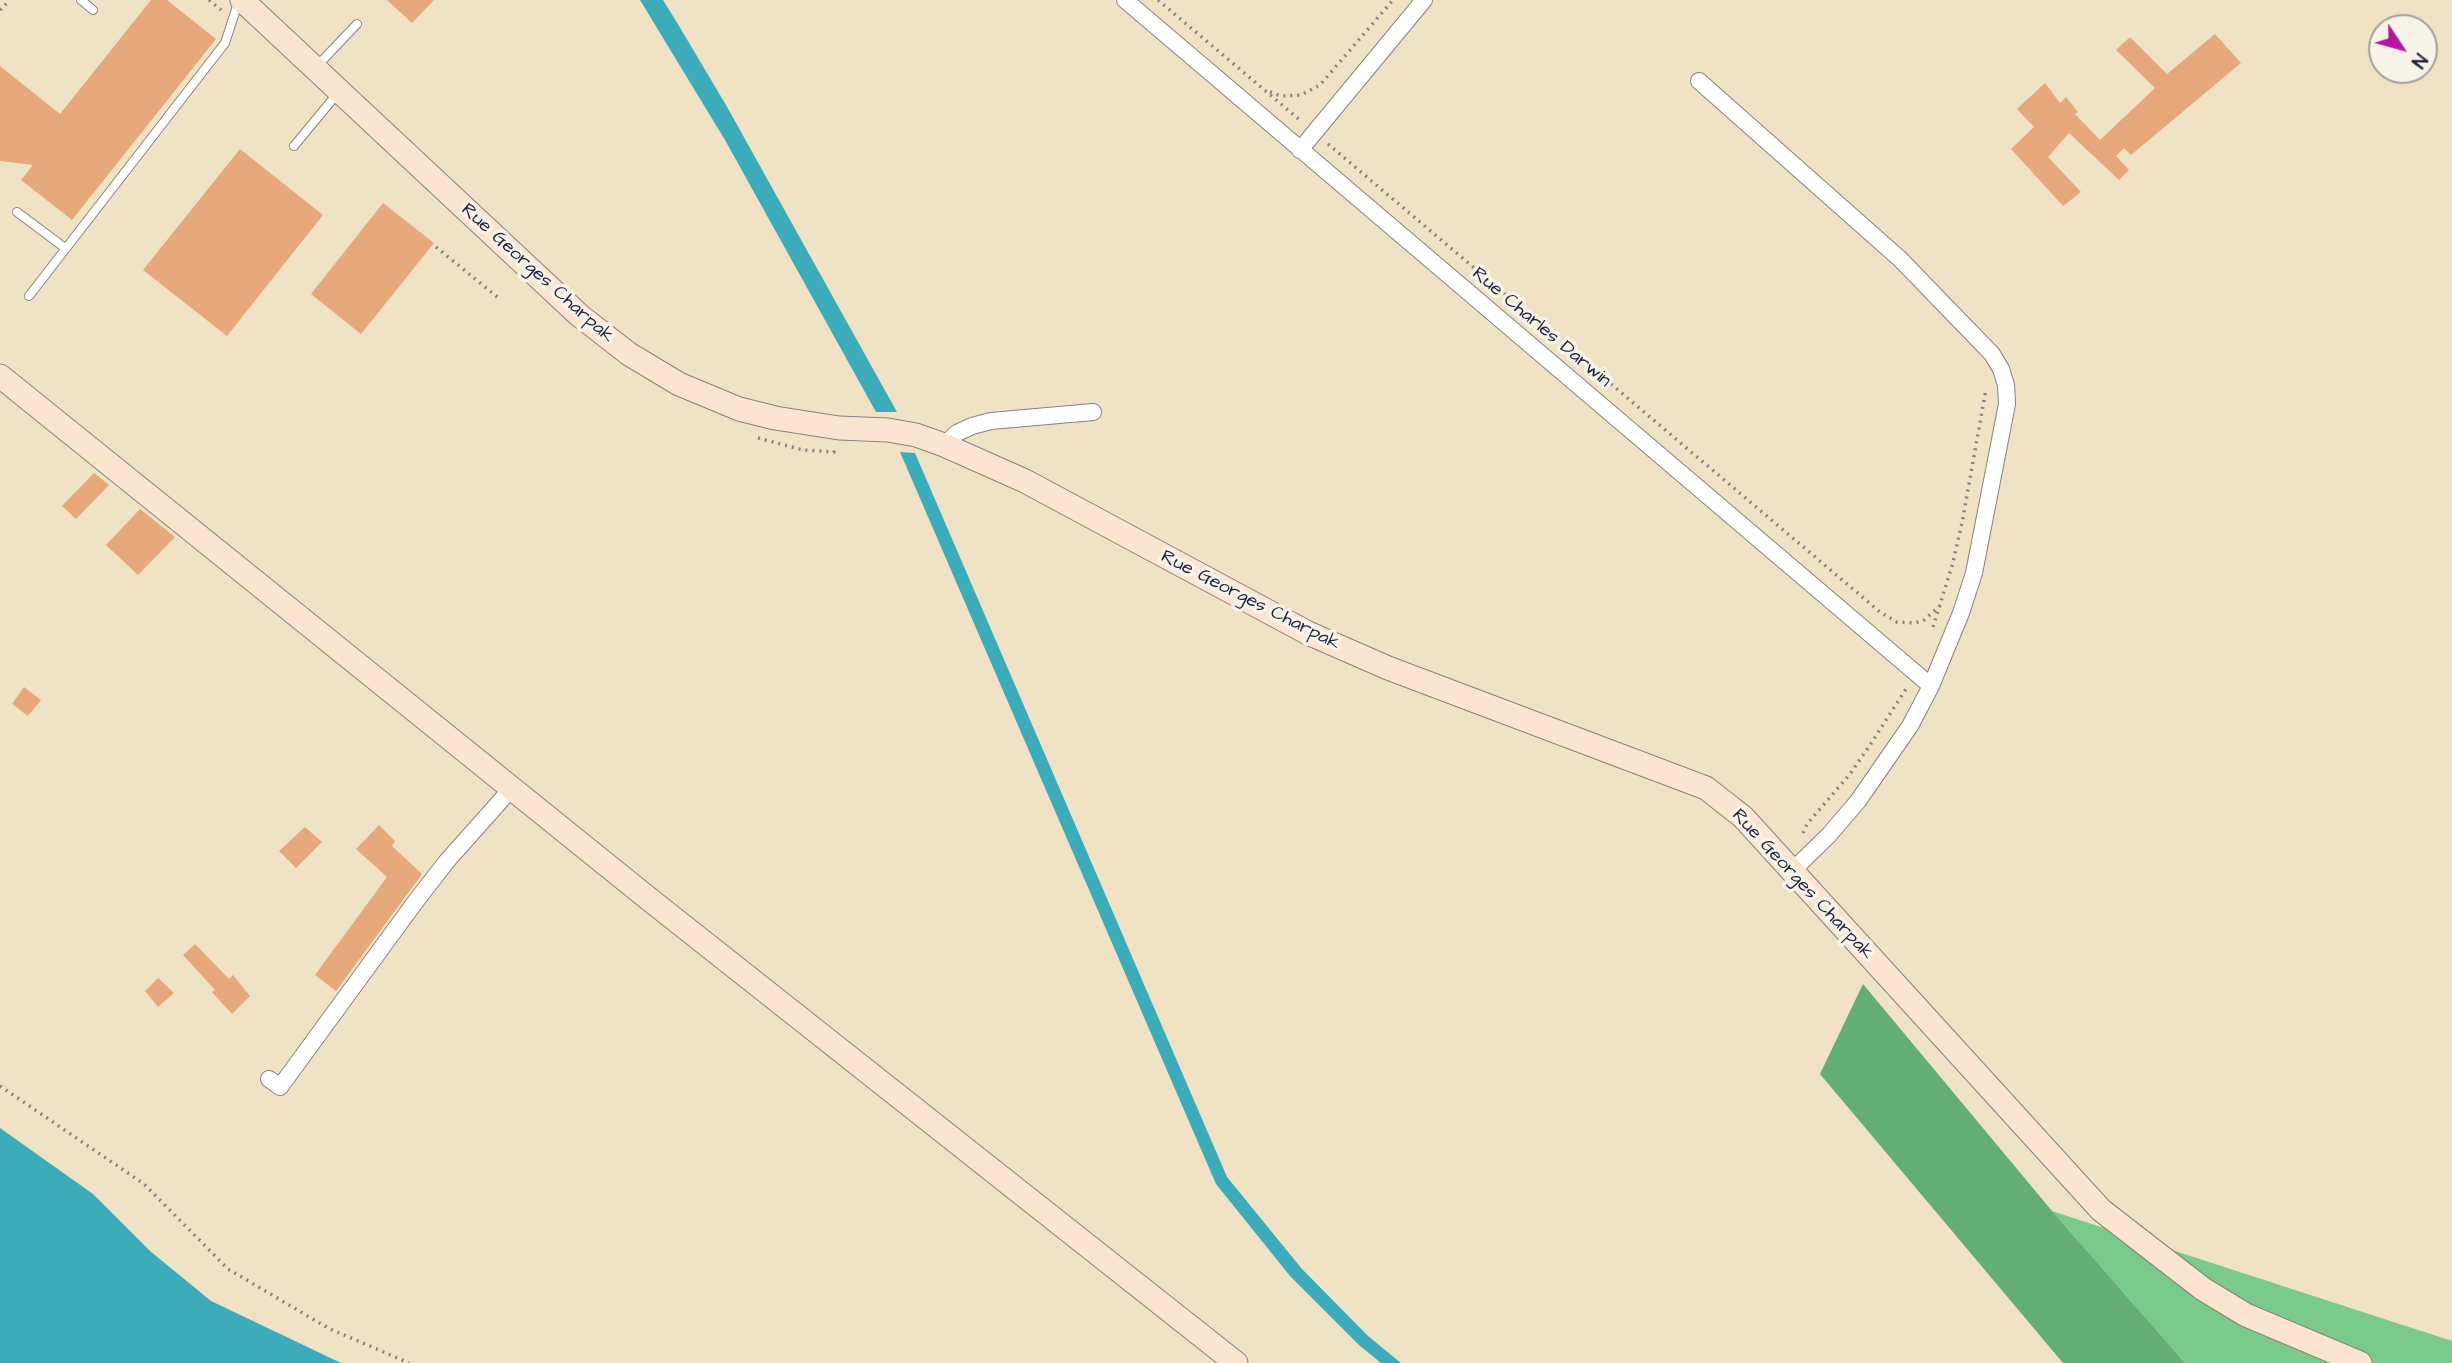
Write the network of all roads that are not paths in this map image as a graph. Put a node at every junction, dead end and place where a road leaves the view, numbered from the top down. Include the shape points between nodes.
1 (81, 0) edge
2 (241, 0) edge
3 (1125, 0) edge
4 (1424, 0) edge
5 (93, 10) dead end
6 (358, 23) dead end
7 (315, 68) junction
8 (1699, 81) dead end
9 (339, 91) junction
10 (294, 146) dead end
11 (1300, 150) junction
12 (17, 212) dead end
13 (65, 248) junction
14 (29, 296) dead end
15 (0, 376) edge
16 (1093, 412) dead end
17 (944, 445) junction
18 (1931, 686) junction
19 (512, 788) junction
20 (1792, 871) junction
21 (269, 1079) dead end
22 (1236, 1363) edge
23 (2360, 1363) edge

1 - 5 lane
2 - 7 street, Rue Georges Charpak
2 - 13 lane via 225,43
3 - 11 street, Rue Charles Darwin
4 - 11 street
6 - 7 lane
7 - 9 street, Rue Georges Charpak
8 - 18 street via 1879,238 1992,354 2001,369 2007,404 1974,573
9 - 10 lane
9 - 17 street, Rue Georges Charpak via 570,307 629,354 679,384 739,409 775,418 888,430
11 - 18 street, Rue Charles Darwin
12 - 13 lane
13 - 14 lane
15 - 19 street
16 - 17 street via 991,421 957,433
17 - 20 street, Rue Georges Charpak via 1025,481 1308,633 1388,668 1706,788 1743,817
18 - 20 street via 1886,764
19 - 21 street via 447,861 280,1087
19 - 22 street
20 - 23 street, Rue Georges Charpak via 2101,1210 2203,1289 2246,1314

